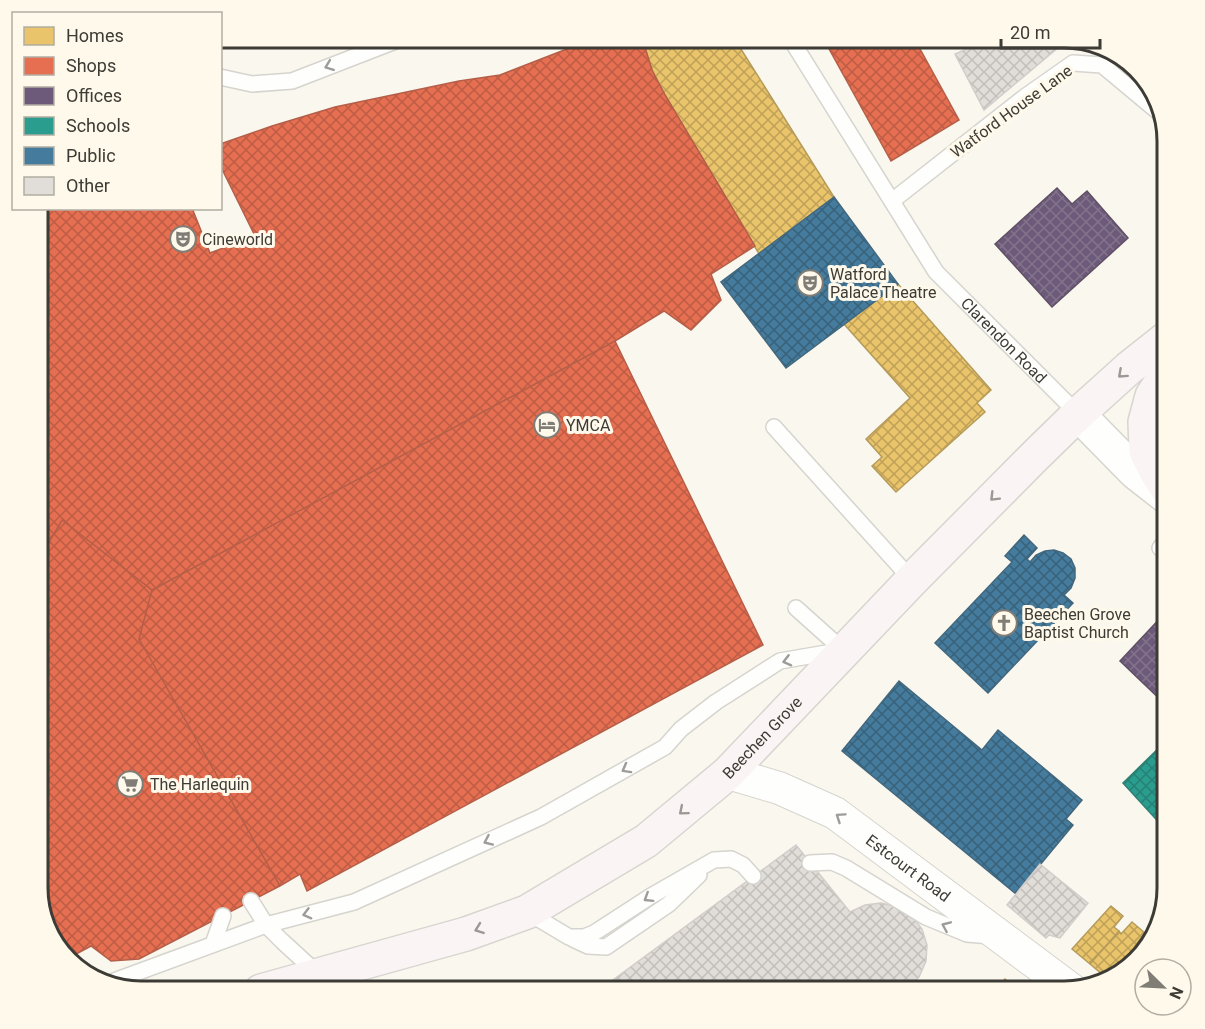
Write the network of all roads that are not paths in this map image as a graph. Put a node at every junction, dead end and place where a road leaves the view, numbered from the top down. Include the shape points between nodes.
1 (378, 48) edge
2 (796, 48) edge
3 (222, 77) edge
4 (1148, 103) edge
5 (892, 201) junction
6 (1157, 346) edge
7 (1157, 388) edge
8 (1078, 414) junction
9 (774, 427) dead end
10 (1157, 473) edge
11 (1157, 489) edge
12 (912, 580) junction
13 (796, 608) dead end
14 (844, 651) junction
15 (728, 773) junction
16 (810, 863) dead end
17 (753, 876) dead end
18 (251, 901) dead end
19 (527, 912) junction
20 (223, 916) dead end
21 (266, 925) junction
22 (1003, 938) junction
23 (213, 944) junction
24 (321, 976) junction
25 (121, 978) edge
26 (302, 981) edge
27 (1060, 981) edge

1 -> 3 lane via 292,81 252,84
2 - 5 lane, Clarendon Road
4 - 5 lane, Watford House Lane via 1102,65 1073,63
5 - 8 lane, Clarendon Road via 936,272
6 -> 8 main road, Beechen Grove
7 - 10 main road via 1145,422 1146,451
8 - 11 street, Clarendon Road
8 -> 12 main road, Beechen Grove
9 - 12 lane
12 - 14 main road, Beechen Grove
13 - 14 lane
14 - 15 main road, Beechen Grove
14 -> 21 lane via 780,661 717,702 681,729 665,747 541,817 354,902
15 -> 19 main road, Beechen Grove via 646,842
22 -> 15 street, Estcourt Road via 835,813 779,788
22 -> 16 lane via 967,934 926,917 846,868 832,862
17 -> 19 lane via 731,859 714,860 584,937 569,937
18 - 21 lane
19 -> 24 main road, Beechen Grove
20 - 23 lane
21 - 23 lane
21 - 24 lane
22 - 27 street, Estcourt Road
23 - 25 lane
24 - 26 main road, Beechen Grove

